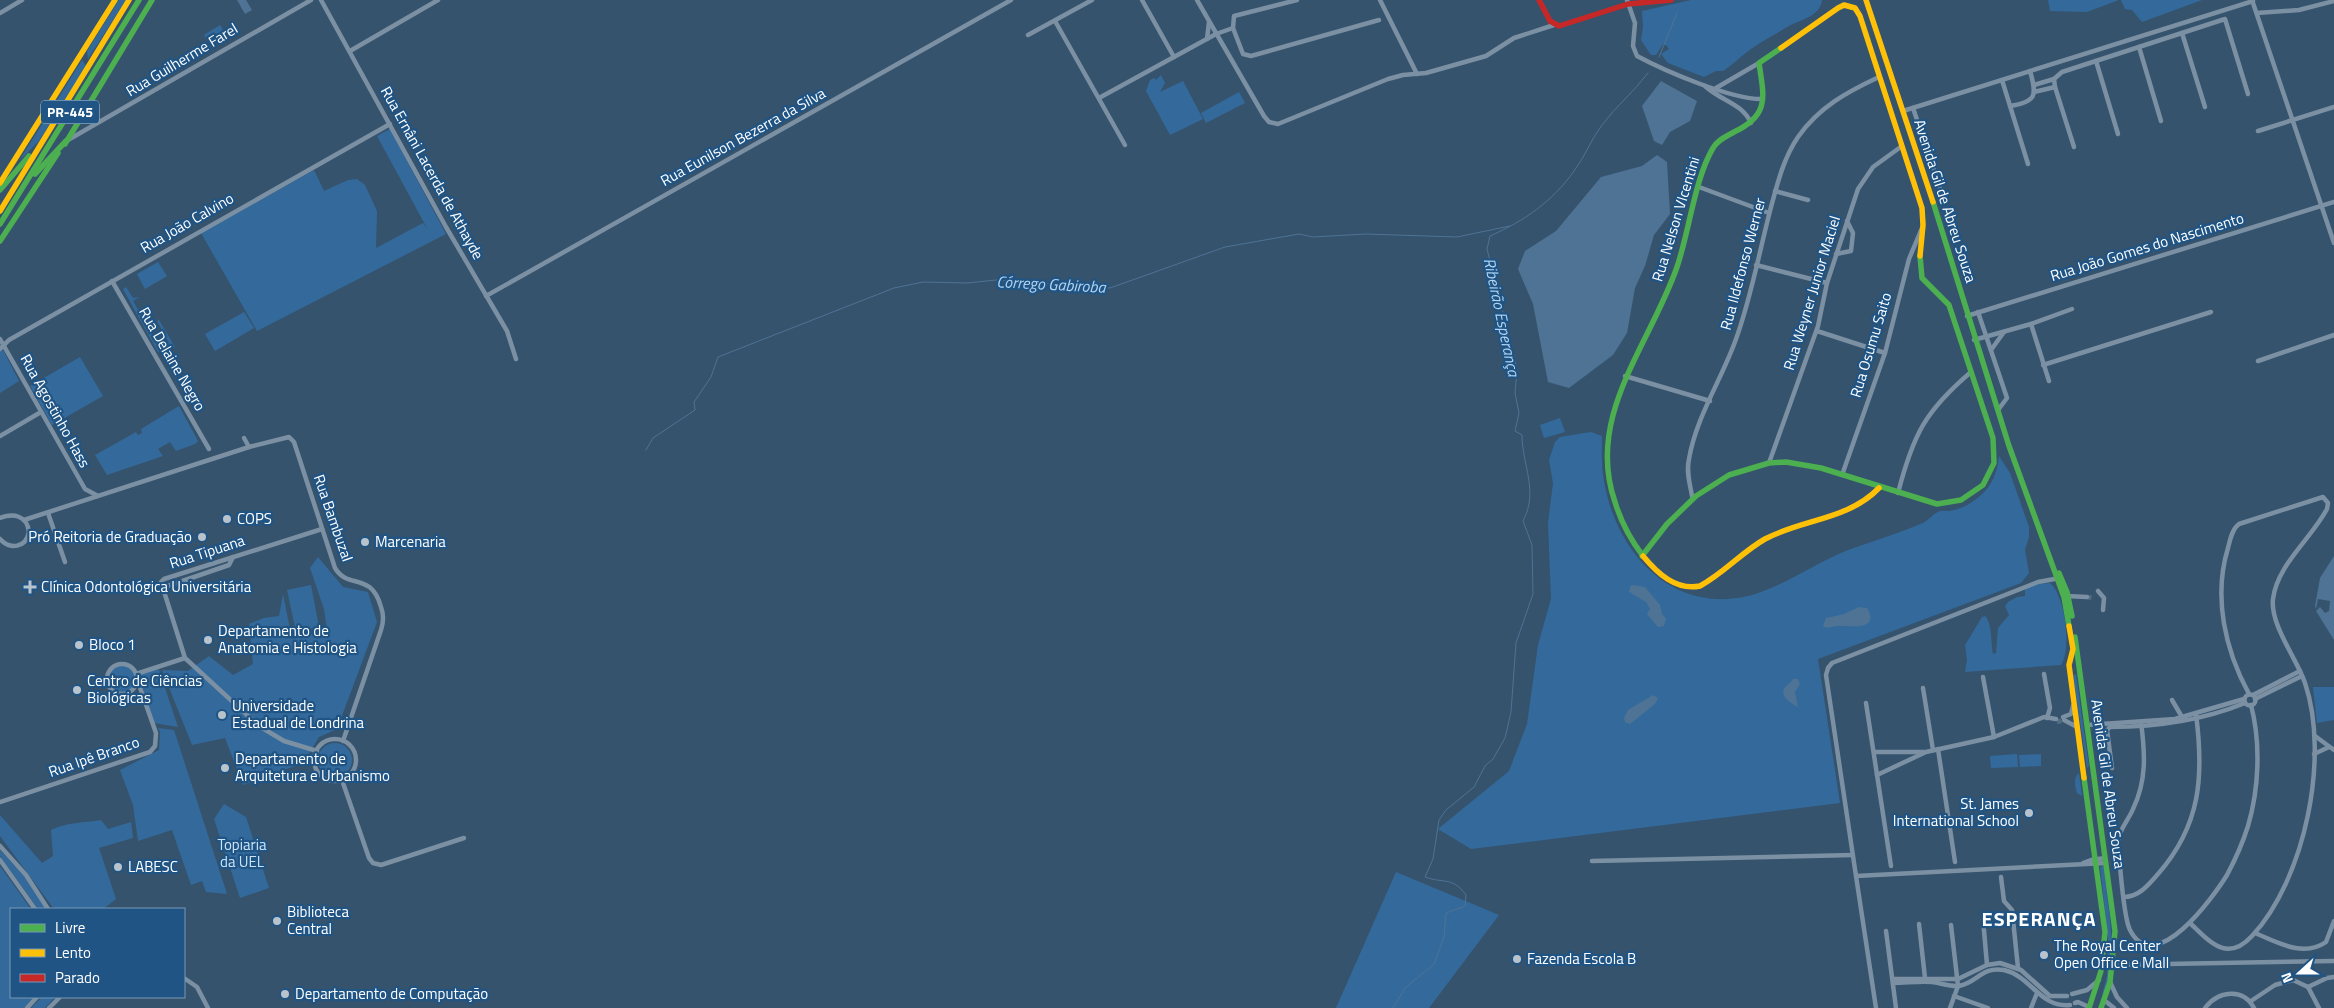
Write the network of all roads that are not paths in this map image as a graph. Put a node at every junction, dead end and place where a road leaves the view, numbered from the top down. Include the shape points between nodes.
1 (22, 0) edge
2 (115, 0) edge
3 (130, 0) edge
4 (139, 0) edge
5 (152, 0) edge
6 (311, 0) edge
7 (321, 0) edge
8 (438, 0) edge
9 (1011, 0) edge
10 (1092, 0) edge
11 (1142, 0) edge
12 (1197, 0) edge
13 (1296, 0) edge
14 (1380, 0) edge
15 (1539, 0) edge
16 (1671, 0) edge
17 (1866, 0) edge
18 (2252, 1) edge
19 (2334, 1) edge
20 (1627, 2) edge
21 (0, 13) edge
22 (2257, 13) junction
23 (1379, 20) dead end
24 (1055, 21) junction
25 (1209, 21) junction
26 (1554, 25) junction
27 (1233, 28) junction
28 (2182, 33) junction
29 (1218, 34) junction
30 (1028, 35) dead end
31 (1207, 39) junction
32 (1197, 45) junction
33 (2140, 47) junction
34 (350, 51) junction
35 (1174, 57) junction
36 (2096, 61) junction
37 (1759, 63) junction
38 (2030, 71) junction
39 (1417, 74) junction
40 (1879, 77) junction
41 (2054, 79) junction
42 (2002, 80) junction
43 (1704, 85) junction
44 (2034, 86) junction
45 (2055, 87) junction
46 (1716, 88) junction
47 (2034, 92) junction
48 (1712, 93) junction
49 (2248, 94) dead end
50 (1099, 98) junction
51 (1763, 99) junction
52 (2010, 106) junction
53 (2205, 107) dead end
54 (2334, 107) edge
55 (1913, 108) junction
56 (1902, 112) junction
57 (2294, 120) junction
58 (2161, 121) dead end
59 (1751, 123) junction
60 (390, 124) junction
61 (2258, 131) dead end
62 (2118, 134) dead end
63 (66, 141) junction
64 (41, 144) junction
65 (1125, 145) dead end
66 (1902, 146) junction
67 (2074, 147) dead end
68 (2028, 164) dead end
69 (1, 181) edge
70 (24, 186) junction
71 (1699, 187) junction
72 (0, 190) edge
73 (1775, 191) junction
74 (1941, 191) dead end
75 (1808, 200) dead end
76 (2334, 202) edge
77 (2322, 205) junction
78 (0, 211) edge
79 (1769, 213) junction
80 (1847, 220) junction
81 (1924, 222) junction
82 (0, 224) edge
83 (0, 241) edge
84 (2334, 244) edge
85 (1836, 254) junction
86 (1920, 258) junction
87 (1909, 259) junction
88 (1756, 265) junction
89 (112, 281) junction
90 (1827, 283) junction
91 (486, 296) junction
92 (2072, 308) dead end
93 (1978, 312) junction
94 (2211, 312) dead end
95 (1967, 316) junction
96 (2031, 324) junction
97 (1816, 331) junction
98 (2004, 332) junction
99 (2334, 335) edge
100 (1986, 336) junction
101 (0, 339) edge
102 (1974, 340) junction
103 (2, 347) edge
104 (1991, 350) junction
105 (1885, 353) junction
106 (516, 359) dead end
107 (2258, 360) dead end
108 (2043, 365) junction
109 (1971, 372) junction
110 (1625, 376) junction
111 (2049, 380) dead end
112 (1710, 401) junction
113 (1998, 410) junction
114 (40, 412) junction
115 (0, 436) edge
116 (244, 438) dead end
117 (249, 447) junction
118 (209, 449) dead end
119 (1769, 463) junction
120 (1842, 475) junction
121 (1878, 488) junction
122 (1898, 493) junction
123 (98, 496) junction
124 (1692, 496) junction
125 (48, 512) junction
126 (0, 517) edge
127 (24, 520) junction
128 (322, 529) junction
129 (0, 539) edge
130 (1642, 556) junction
131 (233, 557) junction
132 (65, 562) dead end
133 (2060, 578) junction
134 (162, 588) junction
135 (2098, 591) dead end
136 (2066, 596) junction
137 (2088, 597) tunnel mouth
138 (2103, 610) dead end
139 (185, 658) junction
140 (2300, 671) junction
141 (2070, 673) junction
142 (2044, 674) dead end
143 (137, 676) junction
144 (2302, 676) junction
145 (1983, 677) dead end
146 (2082, 683) junction
147 (1923, 688) dead end
148 (2252, 696) junction
149 (2172, 700) dead end
150 (2244, 701) junction
151 (2073, 702) junction
152 (1866, 703) dead end
153 (2251, 705) junction
154 (2182, 717) junction
155 (2196, 717) junction
156 (2047, 718) junction
157 (2056, 720) tunnel mouth
158 (2141, 724) junction
159 (2087, 725) junction
160 (2076, 727) junction
161 (2315, 736) junction
162 (1994, 737) junction
163 (343, 741) junction
164 (2332, 748) edge
165 (1935, 750) junction
166 (317, 751) junction
167 (1874, 752) junction
168 (1926, 752) junction
169 (2314, 754) junction
170 (2112, 768) dead end
171 (1877, 775) junction
172 (342, 780) junction
173 (0, 802) edge
174 (464, 838) dead end
175 (0, 846) edge
176 (1854, 855) junction
177 (0, 860) edge
178 (2105, 860) junction
179 (1592, 862) dead end
180 (1955, 862) dead end
181 (2095, 862) junction
182 (1891, 866) dead end
183 (1856, 876) junction
184 (2001, 877) dead end
185 (2124, 897) junction
186 (34, 908) edge
187 (47, 908) edge
188 (1983, 919) dead end
189 (2334, 921) edge
190 (2190, 923) junction
191 (1919, 924) dead end
192 (1951, 925) dead end
193 (1886, 931) dead end
194 (2255, 933) junction
195 (2332, 960) edge
196 (1987, 965) junction
197 (2113, 965) junction
198 (2018, 968) junction
199 (2334, 977) edge
200 (185, 979) edge
201 (1958, 979) junction
202 (1926, 980) junction
203 (2100, 980) junction
204 (1893, 981) junction
205 (2110, 982) junction
206 (1958, 986) junction
207 (2308, 987) junction
208 (2039, 988) junction
209 (2037, 994) junction
210 (2072, 994) dead end
211 (1954, 996) junction
212 (2066, 996) dead end
213 (36, 998) edge
214 (59, 998) edge
215 (2104, 1000) junction
216 (2251, 1001) junction
217 (2075, 1003) dead end
218 (2070, 1005) dead end
219 (1896, 1007) edge
220 (27, 1008) edge
221 (49, 1008) edge
222 (208, 1008) edge
223 (1876, 1008) edge
224 (1901, 1008) edge
225 (1950, 1008) edge
226 (1988, 1008) edge
227 (2031, 1008) edge
228 (2089, 1008) edge
229 (2101, 1008) edge
230 (2114, 1008) edge
231 (2127, 1008) edge
232 (2205, 1008) edge
233 (2254, 1008) edge
234 (2320, 1008) edge

1 - 21 street
2 - 69 main road, PR-445
3 - 64 main road, PR-445
4 - 70 main road, PR-445
5 - 63 main road, PR-445
6 - 63 street, Rua Guilherme Farel
7 - 34 street, Rua Ernâni Lacerda de Athayde
8 - 34 street
9 - 91 street, Rua Eunilson Bezerra da Silva
10 - 24 street
11 - 35 street
12 - 25 street
13 - 27 street via 1236,14
14 - 39 street
15 - 26 main road
16 - 20 main road
17 - 56 main road, Avenida Gil de Abreu Souza
18 - 22 street
18 - 38 street
19 - 22 street via 2299,10
20 - 26 main road via 1568,25
20 - 43 street via 1635,23 1633,43 1637,56
22 - 57 street
23 - 27 street via 1251,56 1241,52
24 - 30 street
24 - 50 street
25 - 29 street
25 - 31 street
26 - 39 street via 1514,38 1486,56
27 - 29 street
28 - 33 street
28 - 49 street via 2225,19
28 - 53 street
29 - 31 street
29 - 32 street
29 - 39 street via 1264,116 1278,124 1388,79
31 - 32 street
32 - 35 street
33 - 36 street
33 - 58 street
34 - 60 street, Rua Ernâni Lacerda de Athayde
35 - 50 street
36 - 41 street via 2062,72
36 - 62 street
37 - 40 main road via 1838,8 1851,6 1860,16
37 - 46 street
37 - 51 main road
38 - 42 street
38 - 44 street
40 - 66 main road
40 - 73 street, Rua Ildefonso Werner via 1847,92 1808,123 1786,160
41 - 44 street
41 - 45 street
42 - 52 street
42 - 55 street
43 - 46 street
43 - 48 street
44 - 47 street
45 - 47 street
45 - 67 street
46 - 48 street
46 - 51 street via 1746,98
47 - 52 street via 2024,104
48 - 59 street via 1742,108
50 - 65 street
51 - 59 main road via 1760,114
52 - 68 street
54 - 57 street
55 - 56 street
55 - 74 street
56 - 95 main road, Avenida Gil de Abreu Souza via 1963,294
57 - 61 street
57 - 77 street
59 - 71 main road, Rua Nelson VIcentini via 1712,146
60 - 89 street, Rua João Calvino
60 - 91 street, Rua Ernâni Lacerda de Athayde
63 - 70 main road
63 - 83 main road, PR-445
64 - 72 main road
64 - 78 main road, PR-445
66 - 80 street, Rua Weyner Junior Maciel via 1864,177
66 - 81 main road
70 - 82 main road, PR-445
71 - 79 street
71 - 110 main road, Rua Nelson VIcentini via 1676,269 1655,319
73 - 75 street
73 - 79 street, Rua Ildefonso Werner
76 - 77 street, Rua João Gomes do Nascimento
77 - 84 street
77 - 93 street, Rua João Gomes do Nascimento
79 - 88 street, Rua Ildefonso Werner
80 - 85 street, Rua Weyner Junior Maciel
80 - 85 street via 1854,233 1850,251
81 - 86 main road
81 - 87 street, Rua Osumu Saito
85 - 90 street, Rua Weyner Junior Maciel
86 - 87 street
86 - 109 main road via 1922,279 1949,305
87 - 105 street, Rua Osumu Saito
88 - 90 street
88 - 112 street, Rua Ildefonso Werner via 1737,338
89 - 103 street, Rua João Calvino
89 - 118 street, Rua Delaine Negro
90 - 97 street, Rua Weyner Junior Maciel
91 - 106 street, Rua Ernâni Lacerda de Athayde via 507,331
92 - 96 street
93 - 95 street, Rua João Gomes do Nascimento
93 - 100 street
94 - 108 street
95 - 102 main road, Avenida Gil de Abreu Souza
96 - 98 street
96 - 108 street
97 - 105 street
97 - 119 street, Rua Weyner Junior Maciel
98 - 100 street
98 - 104 street
99 - 107 street
100 - 102 street
100 - 104 street
101 - 103 street, Rua Agostinho Hass
102 - 113 main road, Avenida Gil de Abreu Souza
103 - 114 street, Rua Agostinho Hass
104 - 113 street via 2007,398
105 - 120 street, Rua Osumu Saito
108 - 111 street
109 - 122 street via 1927,418 1914,440
109 - 122 main road via 1993,438 1996,454 1992,472 1984,484 1955,503 1934,504
110 - 112 street
110 - 130 main road, Rua Nelson VIcentini via 1608,421 1604,465 1613,503
112 - 124 street, Rua Ildefonso Werner via 1689,459
113 - 133 main road, Avenida Gil de Abreu Souza
114 - 115 street
114 - 123 street, Rua Agostinho Hass via 85,490
116 - 117 street
117 - 123 street, Rua Bambuzal
117 - 128 street, Rua Bambuzal via 287,436 292,439
119 - 120 main road via 1810,465
119 - 124 main road via 1731,473
120 - 121 main road
121 - 122 main road
121 - 130 main road, Rua Nelson VIcentini via 1853,511 1792,528 1756,545 1702,587 1690,589 1679,586 1655,570
123 - 125 street, Rua Bambuzal
124 - 130 main road
125 - 127 street, Rua Bambuzal
125 - 132 street
126 - 127 street via 11,514
127 - 129 street via 29,532 23,543 10,546
128 - 131 street, Rua Tipuana
128 - 163 street, Rua Bambuzal via 337,571 343,577 371,587 378,596 384,619
131 - 134 street via 229,565
131 - 134 street, Rua Tipuana via 162,580
133 - 136 main road, Avenida Gil de Abreu Souza
133 - 176 street via 2029,585 1832,663 1828,668 1826,676
134 - 139 street, Rua Tipuana
135 - 138 street via 2105,602
136 - 137 street
136 - 141 main road, Avenida Gil de Abreu Souza via 2073,648
136 - 146 main road, Avenida Gil de Abreu Souza
139 - 143 street
139 - 166 street, Rua Tipuana via 259,726 283,741
140 - 144 street
140 - 148 street
140 - 148 street via 2278,626 2273,600 2282,574 2327,510 2327,501 2321,496 2235,527 2225,558 2223,610 2233,660
141 - 146 main road via 2076,671
141 - 151 main road, Avenida Gil de Abreu Souza
142 - 156 street via 2050,708
143 - 143 street via 129,665 118,664 109,671 108,681 112,690 126,693 134,688
143 - 173 street, Rua Ipê Branco via 156,733 155,746 150,752
144 - 148 street
144 - 161 street
145 - 162 street
146 - 159 main road, Avenida Gil de Abreu Souza
147 - 165 street
148 - 150 street
148 - 153 street
149 - 154 street
150 - 153 street
150 - 155 street
151 - 160 main road, Avenida Gil de Abreu Souza
151 - 160 street via 2071,714 2063,719
152 - 167 street
153 - 190 street via 2257,750 2248,827 2226,876
154 - 155 street
154 - 158 street
155 - 158 street
155 - 185 street via 2201,769 2191,817 2164,867 2140,892
156 - 157 street
156 - 162 street
158 - 159 street
158 - 170 street via 2108,728
158 - 185 street via 2145,757 2143,784 2118,839
159 - 178 main road, Avenida Gil de Abreu Souza
160 - 181 main road, Avenida Gil de Abreu Souza
161 - 164 street
161 - 169 street
162 - 165 street
163 - 166 street via 325,742
163 - 172 street via 353,749 356,761 352,773
164 - 169 street
165 - 168 street
165 - 180 street
166 - 172 street via 315,765 322,777
167 - 168 street
167 - 171 street
168 - 171 street
169 - 194 street via 2312,795 2302,842 2283,887
171 - 182 street
172 - 174 street via 373,864 381,865
175 - 187 street via 26,875
176 - 179 street
176 - 183 street
177 - 186 street
178 - 181 street
178 - 197 main road, Avenida Gil de Abreu Souza via 2115,931
181 - 183 street
181 - 203 main road, Avenida Gil de Abreu Souza via 2105,932
183 - 223 street
184 - 198 street via 2004,901 2012,910
185 - 190 street via 2132,933 2149,945 2163,943
188 - 196 street
189 - 194 street via 2326,942 2309,948 2290,947
190 - 194 street via 2223,949 2240,947
191 - 202 street
192 - 201 street
193 - 204 street
195 - 197 street
196 - 198 street via 2000,963
196 - 201 street
197 - 205 main road, Avenida Gil de Abreu Souza
198 - 208 street
199 - 207 street
200 - 222 street via 197,987
201 - 202 street
201 - 206 street
202 - 204 street
202 - 206 street
203 - 210 street via 2090,988
203 - 215 main road via 2100,996
203 - 228 main road, Avenida Gil de Abreu Souza
204 - 219 street
205 - 215 main road, Avenida Gil de Abreu Souza
205 - 231 street
206 - 209 street via 1987,970 2002,970 2022,978
206 - 211 street
207 - 216 street via 2297,980 2284,981
207 - 234 street
208 - 209 street
208 - 212 street via 2053,997
209 - 218 street via 2056,1005
209 - 227 street
211 - 225 street
211 - 226 street
213 - 220 street
214 - 221 street
215 - 229 main road, Avenida Gil de Abreu Souza
215 - 230 street
216 - 232 street via 2238,994 2228,994 2214,999
216 - 233 street
217 - 228 street
219 - 224 street

